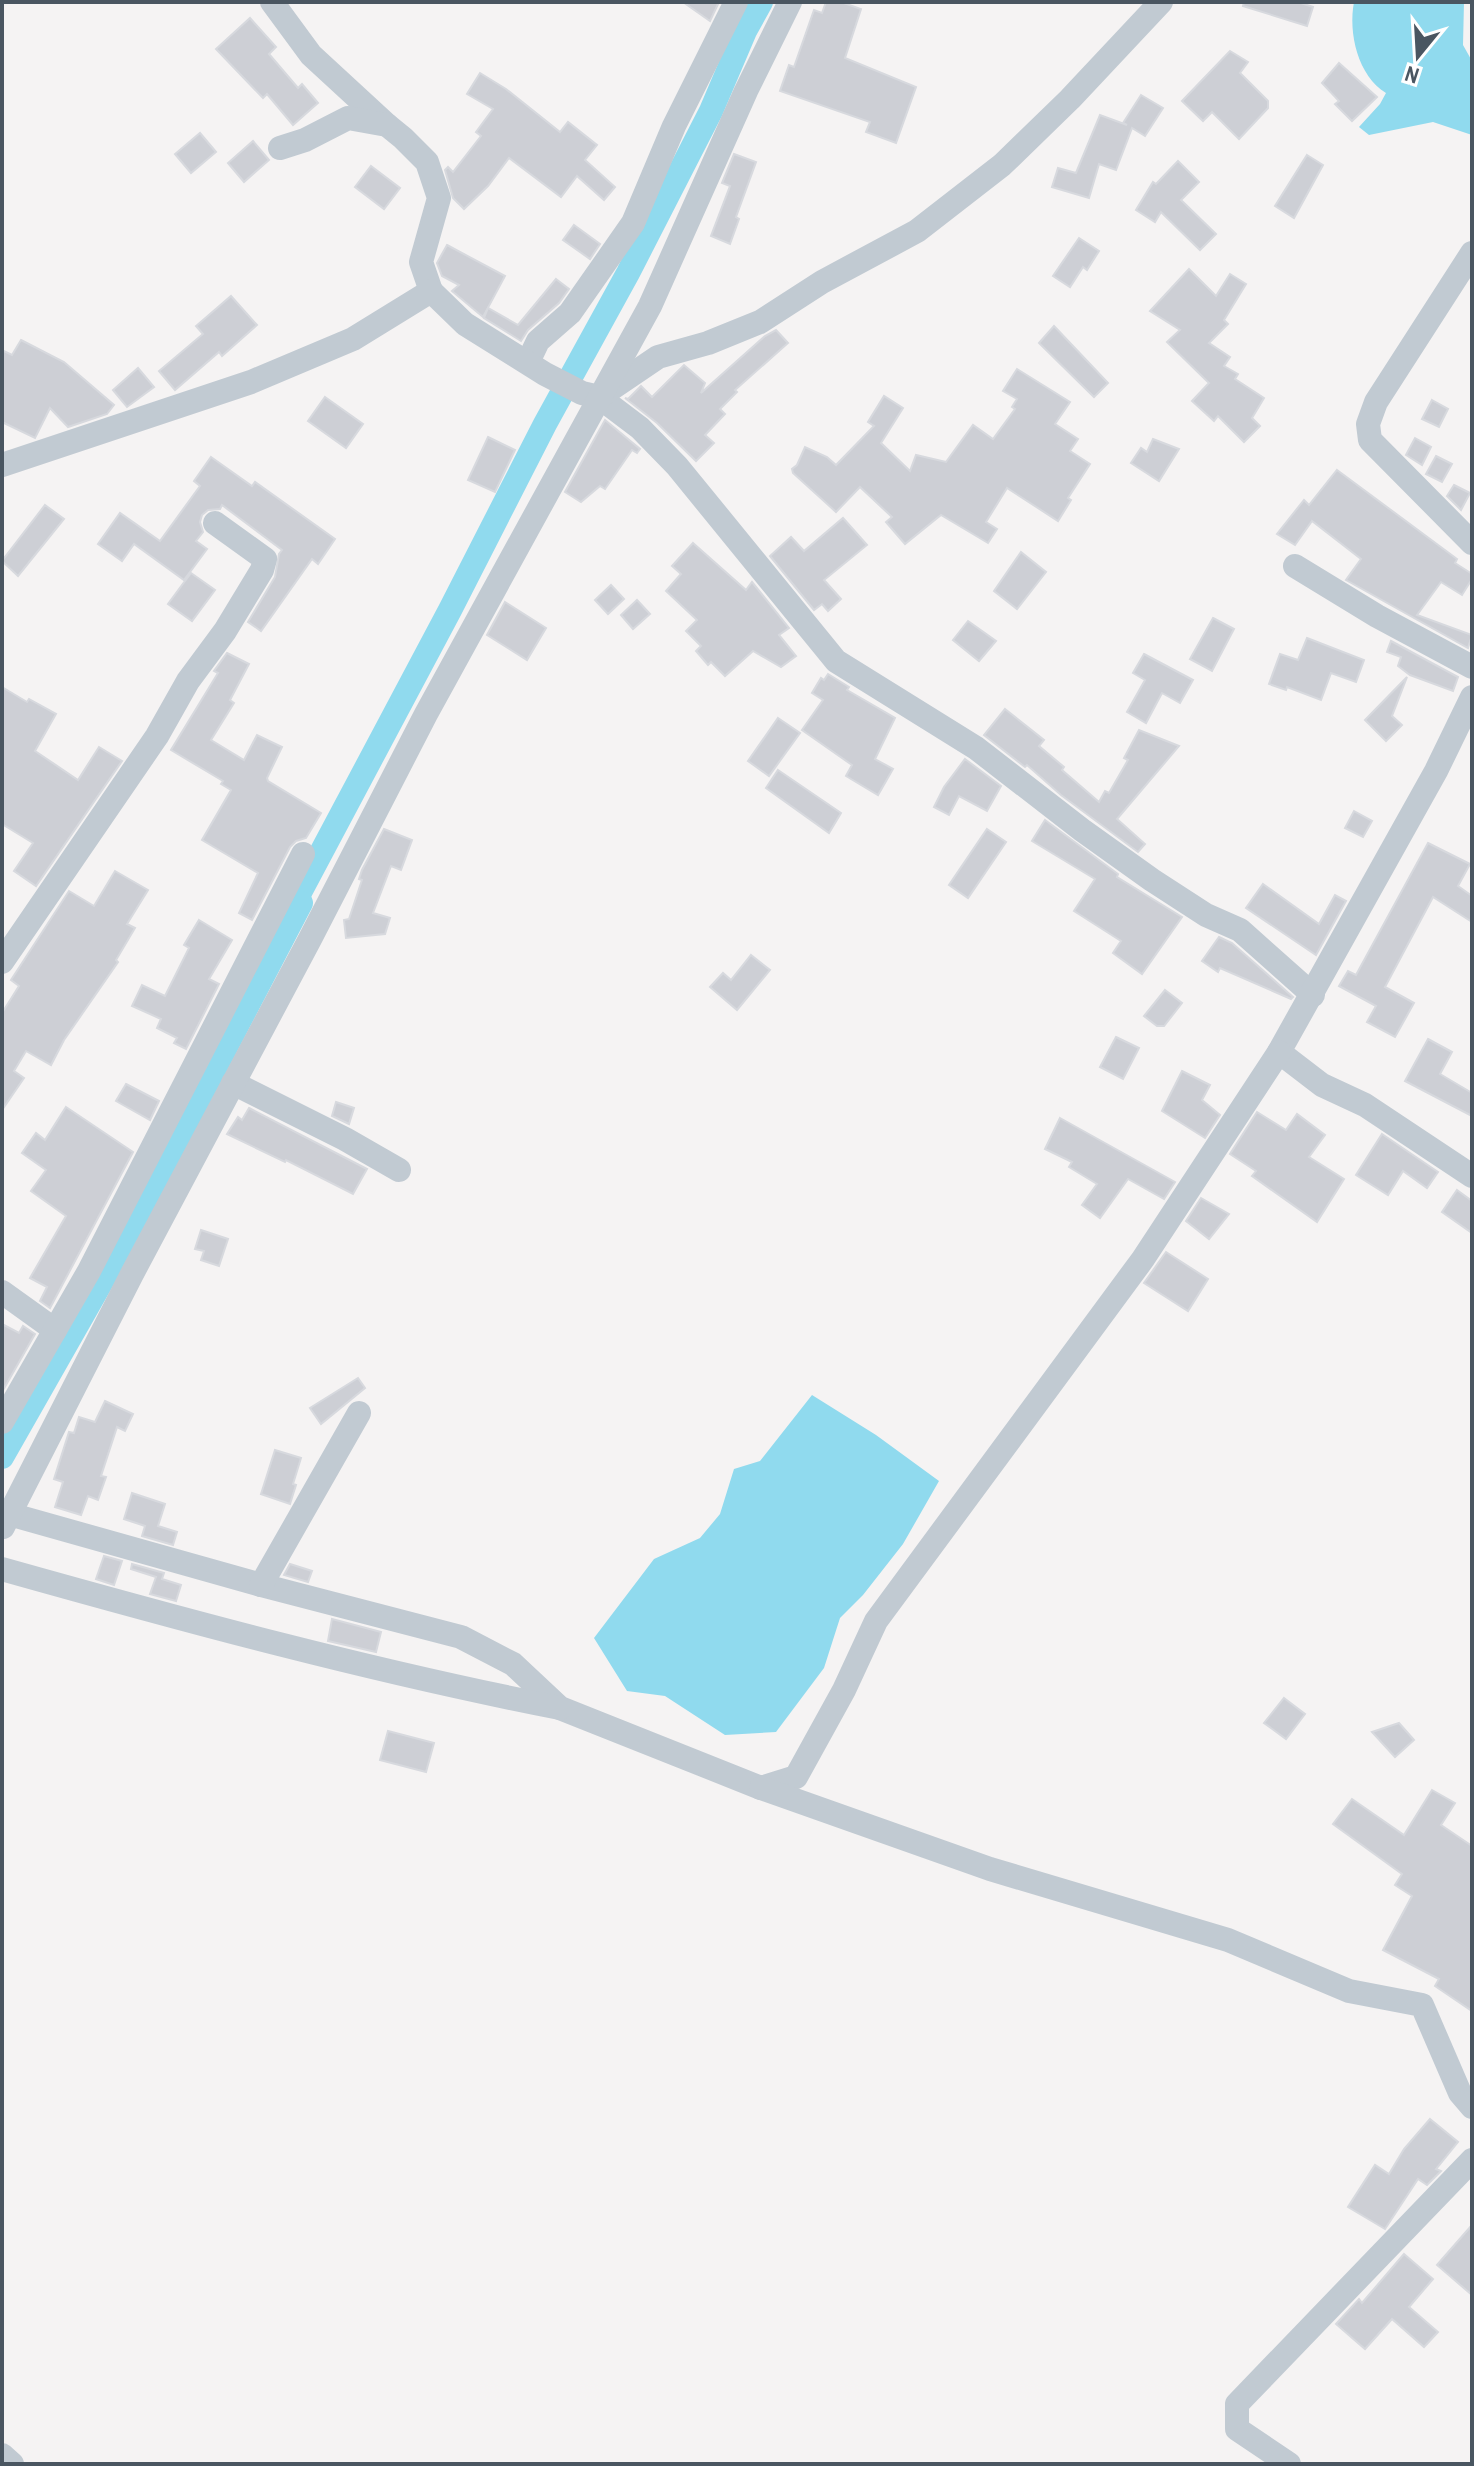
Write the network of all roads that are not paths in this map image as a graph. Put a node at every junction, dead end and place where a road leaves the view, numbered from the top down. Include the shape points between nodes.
1 (272, 2) edge
2 (736, 2) edge
3 (790, 2) edge
4 (1161, 2) edge
5 (387, 125) junction
6 (280, 148) dead end
7 (1472, 253) edge
8 (431, 291) junction
9 (536, 368) junction
10 (591, 395) junction
11 (2, 465) edge
12 (215, 523) dead end
13 (1472, 543) edge
14 (1295, 566) dead end
15 (1472, 667) edge
16 (1472, 697) edge
17 (303, 854) dead end
18 (2, 962) edge
19 (1313, 995) junction
20 (1279, 1052) junction
21 (233, 1083) junction
22 (399, 1170) dead end
23 (1472, 1176) edge
24 (2, 1292) edge
25 (55, 1330) junction
26 (359, 1413) dead end
27 (2, 1422) edge
28 (4, 1519) edge
29 (2, 1569) edge
30 (261, 1585) junction
31 (560, 1708) junction
32 (761, 1788) junction
33 (1472, 2107) edge
34 (1472, 2160) edge
35 (2, 2455) edge
36 (12, 2464) edge
37 (1289, 2464) edge

1 - 5 street via 311,55
2 - 9 street via 633,223 570,313 538,341
3 - 10 street via 650,306
4 - 10 street via 1002,165 917,231 760,322 658,357
5 - 6 street via 348,118
5 - 8 street via 427,162 439,198 421,262
7 - 13 street via 1376,402 1368,424 1370,440
8 - 9 street via 465,324
8 - 11 street via 353,339 251,382
9 - 10 street
10 - 19 street via 640,428 677,466 836,661 976,748 1152,880 1240,930
10 - 21 street
12 - 18 street via 265,559 262,570 157,736
14 - 15 street
16 - 19 street
17 - 25 street
19 - 20 street
20 - 23 street via 1322,1085 1365,1105
20 - 32 street via 1143,1259 876,1621 796,1777
21 - 22 street
21 - 28 street
24 - 25 street
25 - 27 street
26 - 30 street
28 - 30 street
29 - 31 street via 291,1648
30 - 31 street via 461,1637 513,1664
31 - 32 street
32 - 33 street via 990,1869 1228,1940 1349,1991 1422,2005 1460,2093
34 - 37 street via 1237,2404 1237,2429
35 - 36 street

